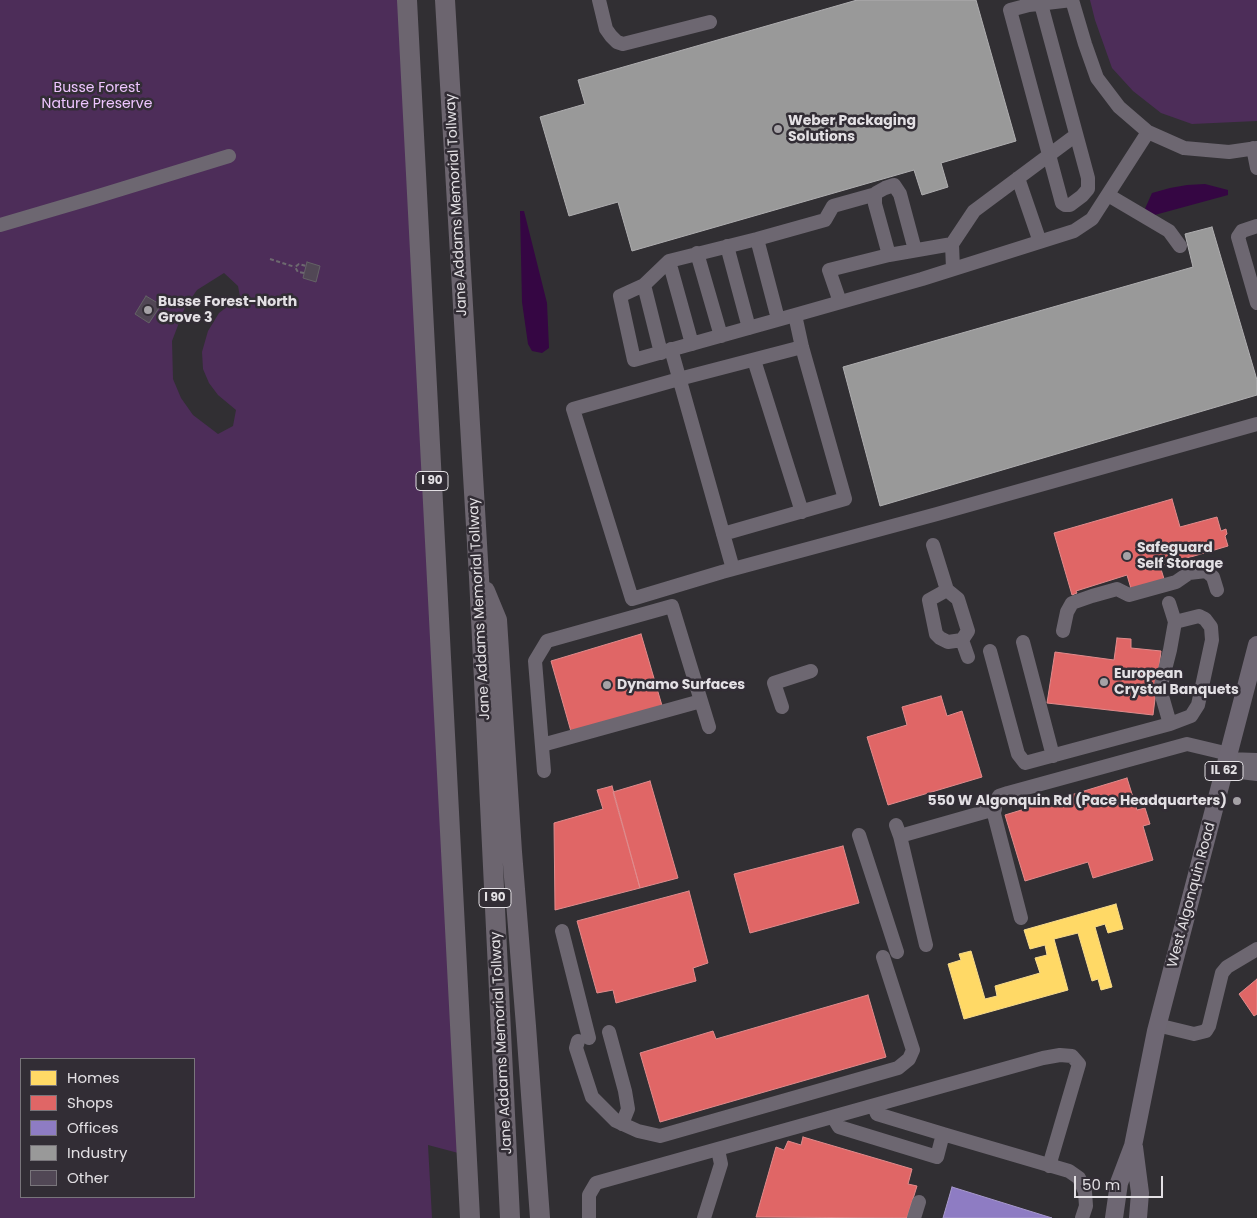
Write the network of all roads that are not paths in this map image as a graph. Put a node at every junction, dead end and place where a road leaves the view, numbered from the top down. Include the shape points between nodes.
1 (407, 0) edge
2 (445, 0) edge
3 (600, 0) edge
4 (1072, 0) edge
5 (1033, 3) edge
6 (710, 22) dead end
7 (1148, 132) junction
8 (1076, 135) junction
9 (1255, 148) edge
10 (1049, 155) junction
11 (229, 156) dead end
12 (1257, 168) edge
13 (1018, 178) junction
14 (876, 194) junction
15 (1108, 195) junction
16 (0, 225) edge
17 (1257, 226) edge
18 (757, 239) junction
19 (1040, 242) junction
20 (952, 244) junction
21 (727, 246) junction
22 (1180, 246) dead end
23 (915, 250) junction
24 (697, 254) junction
25 (889, 254) junction
26 (669, 261) junction
27 (954, 269) junction
28 (644, 285) junction
29 (840, 302) junction
30 (1257, 303) edge
31 (795, 315) junction
32 (778, 320) junction
33 (749, 328) junction
34 (722, 336) junction
35 (692, 344) junction
36 (802, 347) junction
37 (666, 351) junction
38 (754, 360) junction
39 (679, 379) junction
40 (1257, 424) edge
41 (802, 512) junction
42 (723, 534) junction
43 (933, 545) dead end
44 (733, 569) junction
45 (479, 577) junction
46 (948, 590) junction
47 (1217, 590) dead end
48 (1168, 603) dead end
49 (1175, 622) junction
50 (1063, 631) dead end
51 (962, 640) junction
52 (1023, 642) dead end
53 (1257, 645) edge
54 (990, 651) dead end
55 (968, 657) dead end
56 (811, 671) dead end
57 (701, 701) junction
58 (782, 707) dead end
59 (1170, 724) junction
60 (708, 727) dead end
61 (542, 745) junction
62 (1053, 756) junction
63 (1257, 760) edge
64 (1227, 761) junction
65 (544, 771) dead end
66 (1257, 774) edge
67 (994, 809) junction
68 (859, 835) dead end
69 (1021, 918) dead end
70 (562, 931) dead end
71 (926, 945) dead end
72 (1257, 949) edge
73 (897, 952) dead end
74 (883, 956) dead end
75 (1157, 1025) junction
76 (609, 1032) dead end
77 (874, 1106) junction
78 (833, 1117) junction
79 (622, 1124) junction
80 (943, 1134) junction
81 (1134, 1146) junction
82 (718, 1150) junction
83 (1048, 1166) junction
84 (919, 1202) dead end
85 (470, 1218) edge
86 (510, 1218) edge
87 (540, 1218) edge
88 (589, 1218) edge
89 (704, 1218) edge
90 (914, 1218) edge
91 (1082, 1218) edge
92 (1114, 1218) edge
93 (1138, 1218) edge

1 - 85 highway, I 90
2 - 45 highway, Jane Addams Memorial Tollway / I 90
3 - 6 lane via 606,29 610,36 623,44
4 - 5 lane
4 - 7 lane via 1097,78 1119,107
5 - 8 lane
5 - 10 lane via 1010,10
7 - 9 lane via 1184,148 1230,152
7 - 15 lane
8 - 10 lane
8 - 10 lane via 1088,189 1070,205 1062,203
9 - 12 lane
10 - 13 lane
11 - 16 lane
13 - 19 lane
13 - 20 lane via 974,211
14 - 18 lane via 833,206 825,220
14 - 23 lane via 894,185 900,194
14 - 25 lane via 875,204
15 - 19 lane via 1092,219 1074,232
15 - 22 lane via 1169,231
17 - 30 lane via 1238,237
18 - 21 lane
18 - 32 lane
19 - 27 lane
20 - 23 lane
20 - 27 lane
21 - 24 lane
21 - 33 lane
23 - 25 lane
24 - 26 lane
24 - 34 lane
25 - 29 lane via 830,270
26 - 28 lane
26 - 35 lane
27 - 29 lane
28 - 37 lane
28 - 37 lane via 620,296 634,360
29 - 31 lane
31 - 32 lane
31 - 36 lane
32 - 33 lane
33 - 34 lane
34 - 35 lane
35 - 37 lane
36 - 38 lane
36 - 41 lane via 846,500
37 - 39 lane
38 - 39 lane
38 - 41 lane
39 - 42 lane
39 - 44 lane via 573,409 632,599
40 - 44 lane
41 - 42 lane
42 - 44 lane
43 - 46 lane
45 - 86 highway, Jane Addams Memorial Tollway / I 90
45 - 87 highway via 497,620
46 - 51 lane via 958,599 968,630
46 - 51 lane via 929,600 936,634 948,642
47 - 50 lane via 1213,577 1206,571 1189,573 1176,582 1129,595 1117,589 1072,603
48 - 49 lane
49 - 59 lane via 1160,689
49 - 59 lane via 1199,616 1211,627 1212,640 1198,705 1191,716
51 - 55 lane
52 - 62 lane
53 - 64 main road, West Algonquin Road / IL 62
54 - 62 lane via 1018,754 1025,763
56 - 58 lane via 774,683
57 - 60 lane
57 - 61 lane
57 - 61 lane via 672,606 663,608 547,641 535,661
59 - 62 lane
61 - 65 lane
63 - 64 lane
64 - 66 lane
64 - 67 lane via 1188,744 1008,792 999,796
64 - 75 main road, West Algonquin Road / IL 62
67 - 69 lane
67 - 71 lane via 898,831
68 - 73 lane
70 - 79 lane via 583,1039 576,1048 592,1097
72 - 75 lane via 1222,973 1206,1031 1194,1034
74 - 79 lane via 913,1050 909,1059 898,1068 660,1136
75 - 81 main road, West Algonquin Road / IL 62
76 - 79 lane via 628,1109
77 - 78 lane
77 - 80 lane via 877,1114
77 - 83 lane via 1043,1058 1072,1056 1079,1064
78 - 80 lane via 839,1127 937,1157
78 - 82 lane
80 - 83 lane
81 - 92 main road, West Algonquin Road / IL 62 via 1119,1183
81 - 93 main road, West Algonquin Road / IL 62 via 1140,1193
82 - 88 lane via 596,1184 589,1195
82 - 89 lane via 722,1164
83 - 91 lane via 1069,1171 1079,1178 1085,1192 1086,1206
84 - 90 lane

